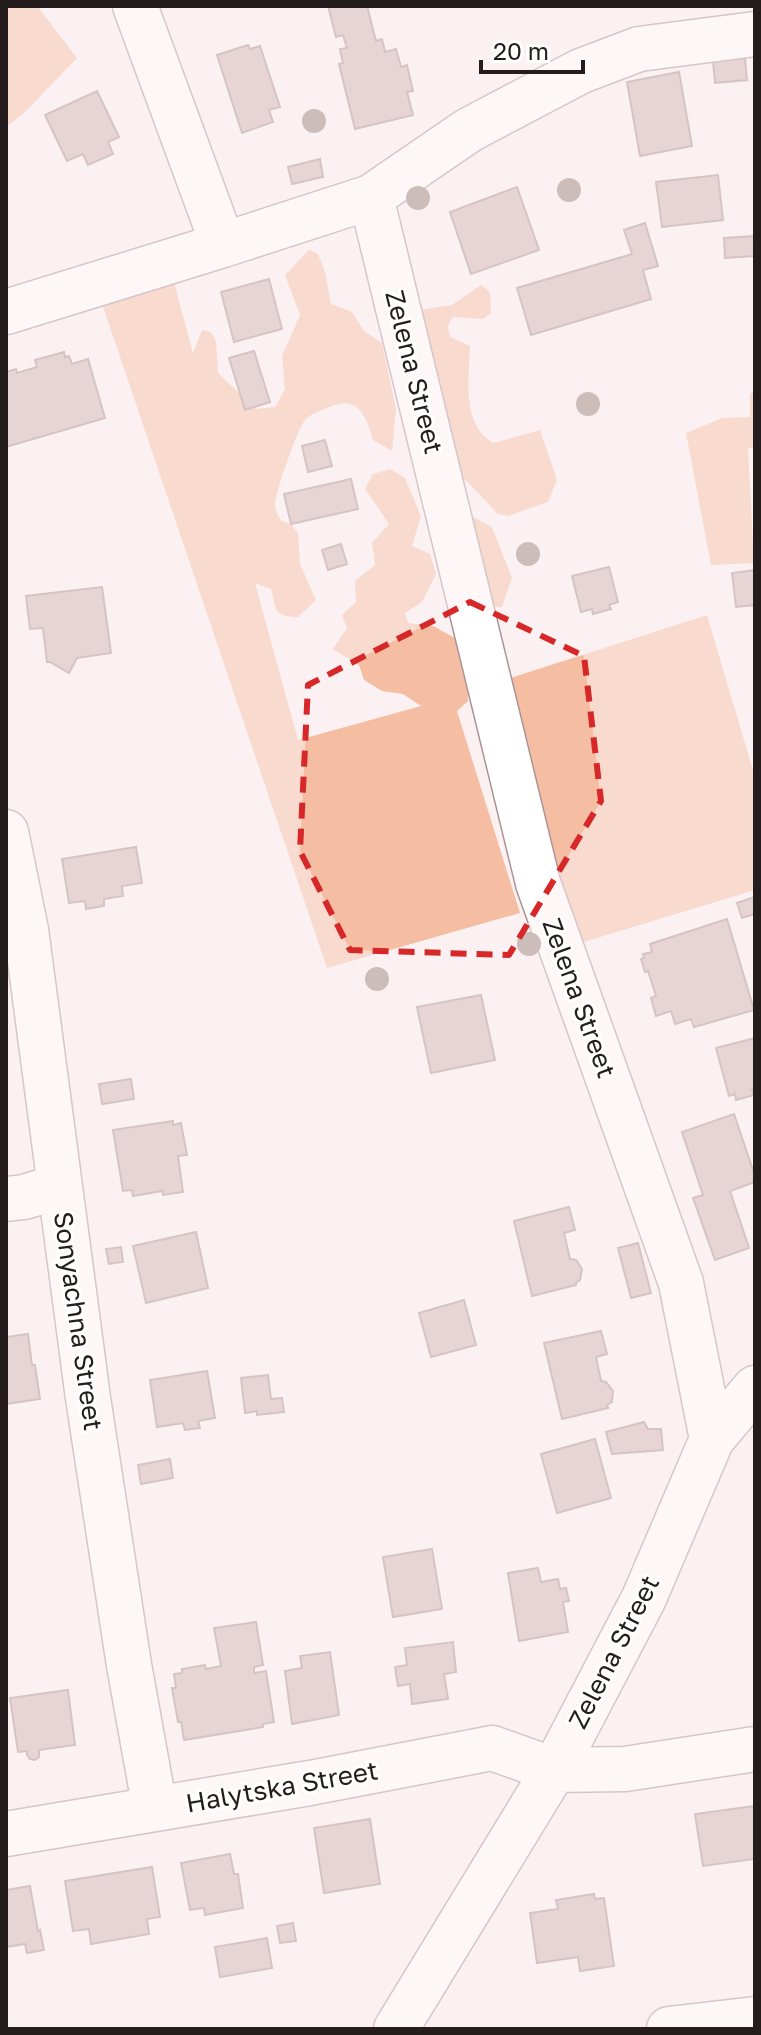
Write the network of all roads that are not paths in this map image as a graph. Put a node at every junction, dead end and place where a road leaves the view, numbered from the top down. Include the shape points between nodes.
1 (135, 6) edge
2 (755, 34) edge
3 (371, 197) junction
4 (223, 245) junction
5 (6, 312) edge
6 (6, 832) edge
7 (60, 1186) junction
8 (6, 1199) edge
9 (755, 1388) edge
10 (712, 1439) junction
11 (755, 1749) edge
12 (554, 1770) junction
13 (155, 1809) junction
14 (6, 1834) edge
15 (755, 2019) edge
16 (396, 2029) edge
17 (669, 2029) edge

1 - 4 street
2 - 3 street via 639,49 581,71 469,130
3 - 4 street
3 - 10 street, Zelena Street via 538,883 681,1283
4 - 5 street
6 - 7 street, Sonyachna Street via 26,930
7 - 8 street
7 - 13 street, Sonyachna Street via 119,1602
9 - 10 street
10 - 12 street, Zelena Street via 644,1598
11 - 12 street via 625,1769
12 - 13 street, Halytska Street via 492,1748
12 - 16 street, Zelena Street
13 - 14 street, Halytska Street
15 - 17 street

